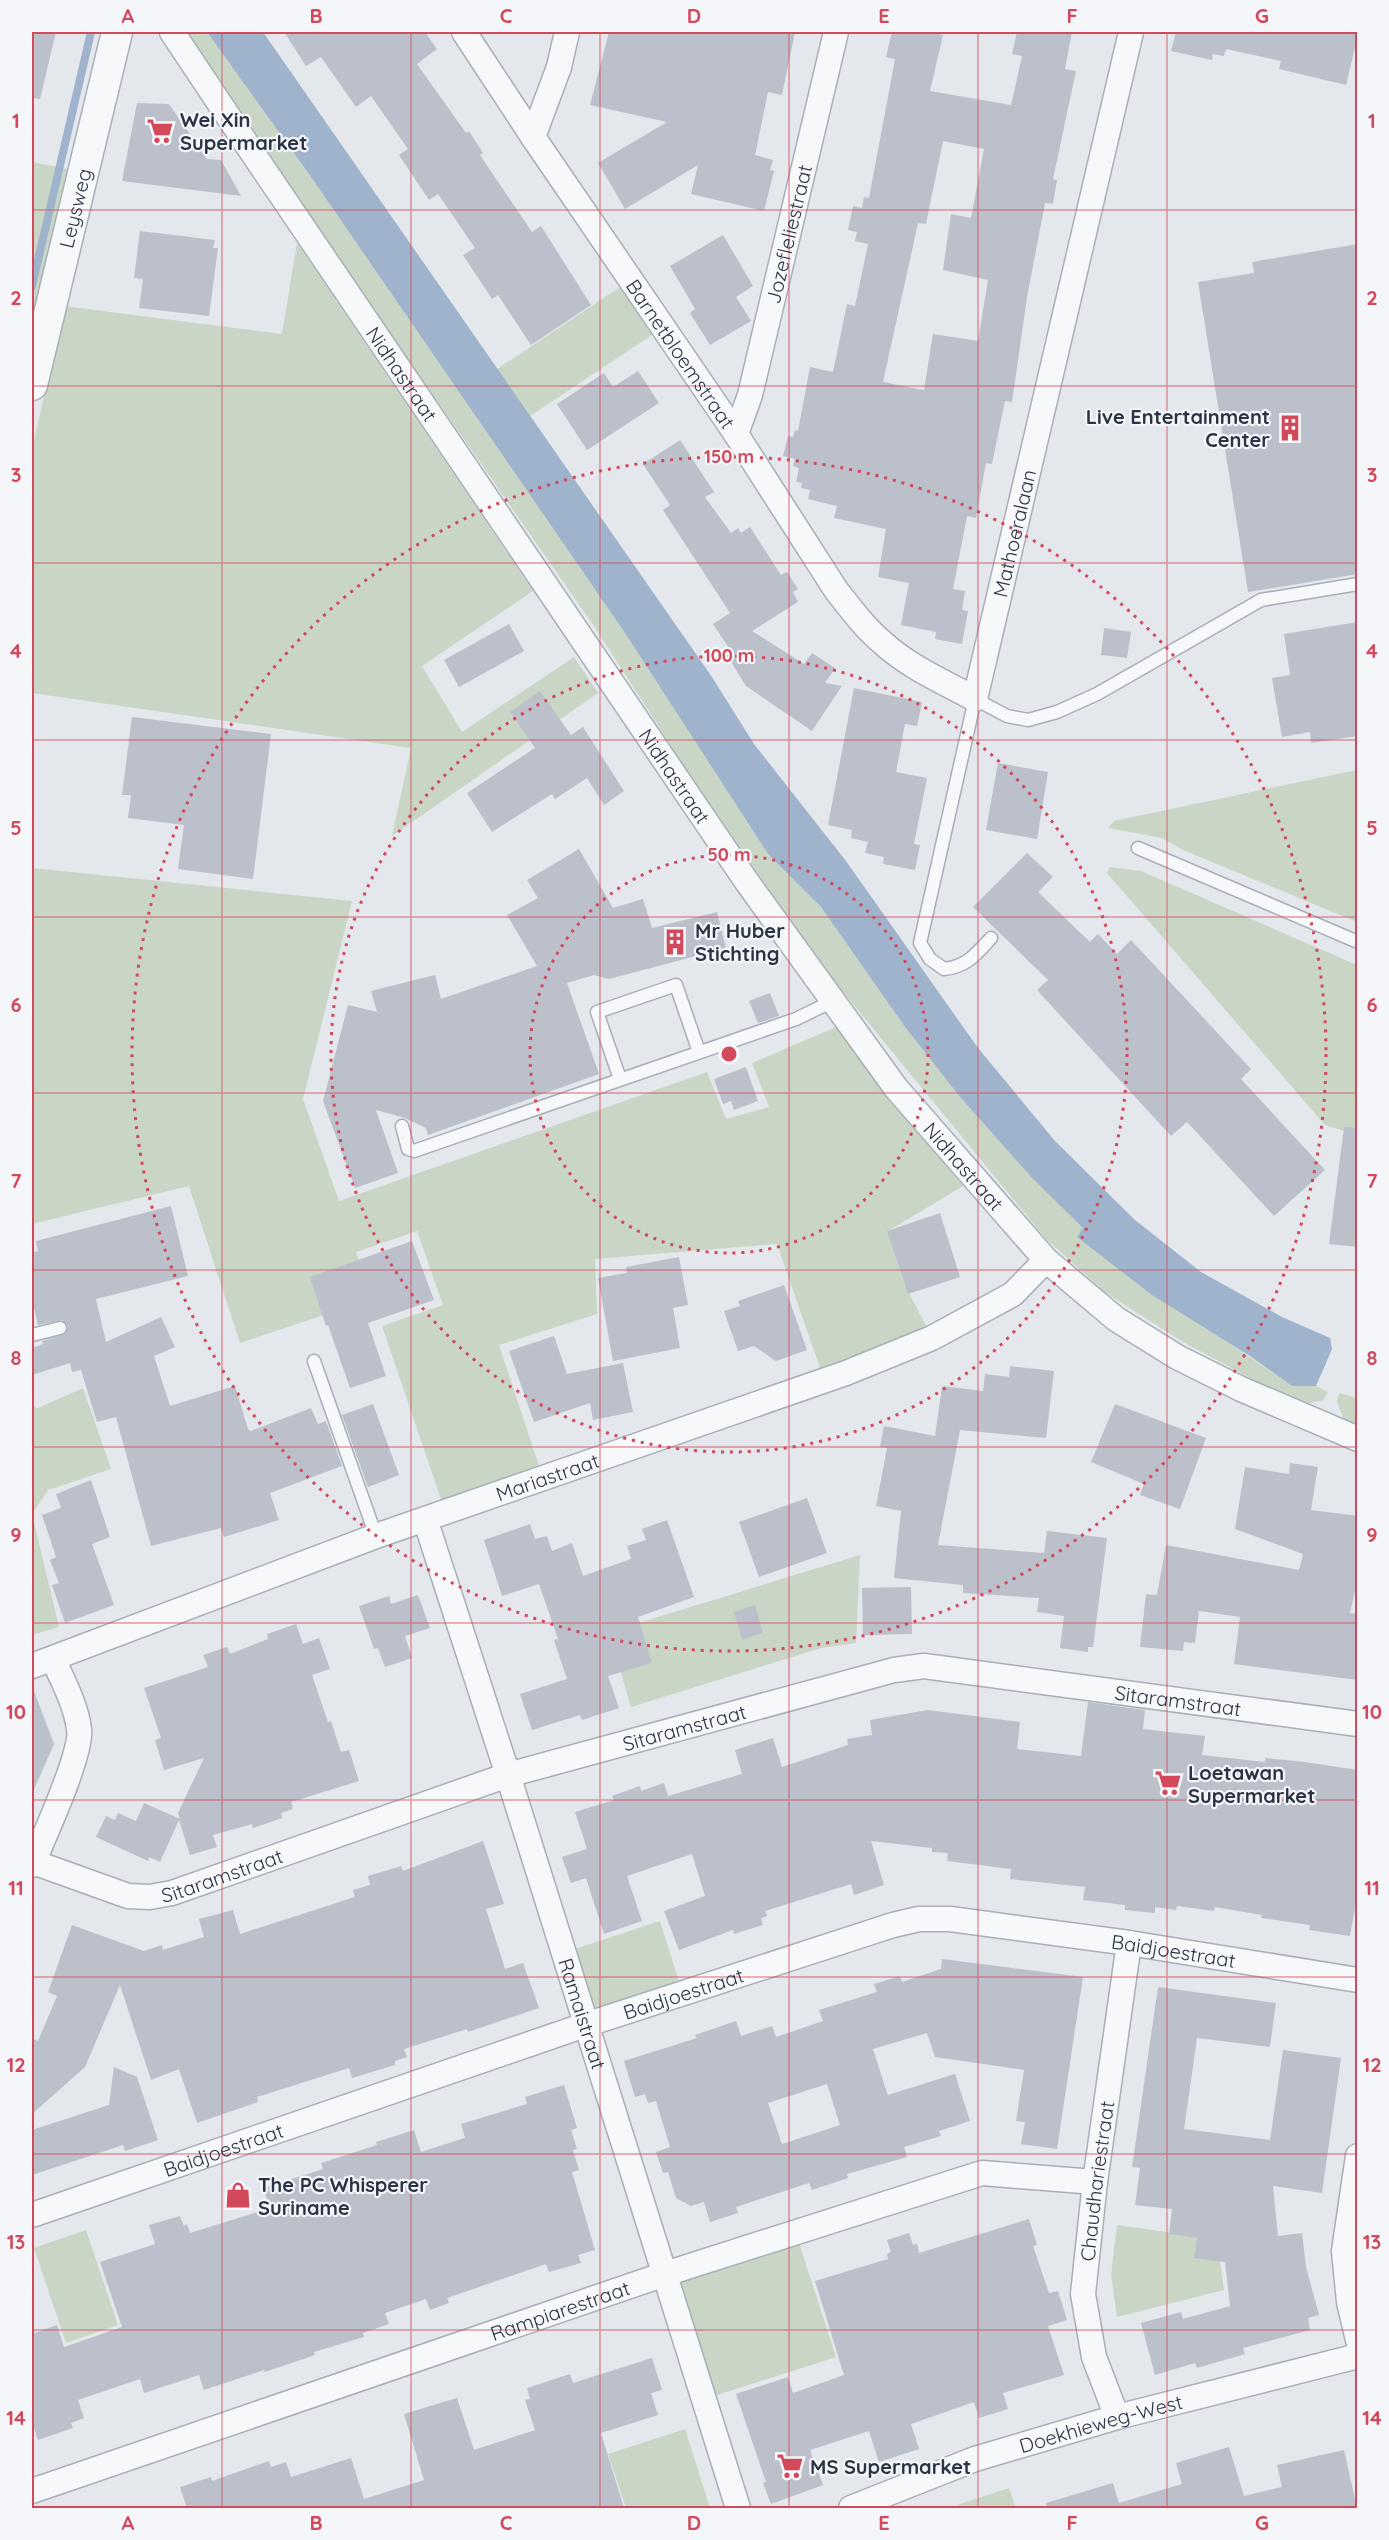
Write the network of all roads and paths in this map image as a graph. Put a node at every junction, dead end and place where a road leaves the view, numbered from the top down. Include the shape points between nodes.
1 (117, 32) edge
2 (172, 32) edge
3 (464, 32) edge
4 (567, 32) edge
5 (836, 32) edge
6 (1131, 32) edge
7 (533, 137) junction
8 (32, 385) edge
9 (736, 434) junction
10 (1358, 584) edge
11 (975, 699) junction
12 (1138, 848) dead end
13 (991, 938) dead end
14 (1358, 942) edge
15 (833, 1001) junction
16 (699, 1052) junction
17 (620, 1079) junction
18 (402, 1126) dead end
19 (1046, 1260) junction
20 (60, 1328) dead end
21 (32, 1335) edge
22 (314, 1361) dead end
23 (1358, 1439) edge
24 (425, 1519) junction
25 (376, 1536) junction
26 (42, 1662) edge
27 (1358, 1724) edge
28 (508, 1775) junction
29 (32, 1864) edge
30 (1128, 1943) junction
31 (1358, 1980) edge
32 (585, 2025) junction
33 (1358, 2156) edge
34 (1095, 2182) junction
35 (32, 2215) edge
36 (665, 2274) junction
37 (1358, 2340) edge
38 (1358, 2356) edge
39 (1117, 2418) junction
40 (32, 2491) edge
41 (738, 2508) edge
42 (851, 2508) edge

1 - 8 street, Leysweg
2 - 15 street, Nidhastraat via 747,882
3 - 7 street, Barnetbloemstraat
4 - 7 street via 559,67
5 - 9 street, Jozefleliestraat via 750,395
6 - 11 street, Mathoeralaan
7 - 9 street, Barnetbloemstraat
9 - 11 street, Barnetbloemstraat via 855,615 883,644 911,664
10 - 11 lane via 1261,600 1097,694 1057,712 1028,720 1008,716
11 - 13 lane, Mathoeralaan via 920,943 930,959 944,969 970,961
12 - 14 lane
15 - 16 lane via 796,1019
15 - 19 street, Nidhastraat via 896,1088
16 - 17 lane
16 - 17 lane via 676,985 597,1012
17 - 18 lane via 414,1151 408,1149
19 - 23 street, Nidhastraat via 1116,1319 1177,1357 1240,1389
19 - 24 street, Mariastraat via 1013,1294 932,1338 846,1373
20 - 21 lane
22 - 25 lane
24 - 25 street, Mariastraat
24 - 28 street, Ramaistraat
25 - 26 street, Mariastraat
26 - 29 street via 76,1712 80,1731 77,1752
27 - 28 street, Sitaramstraat via 924,1666 894,1670
28 - 29 street, Sitaramstraat via 172,1893 128,1896
28 - 32 street, Ramaistraat
30 - 31 street, Baidjoestraat
30 - 32 street, Baidjoestraat via 950,1919 919,1919
30 - 34 street, Chaudhariestraat
32 - 35 street, Baidjoestraat
32 - 36 street, Ramaistraat
33 - 37 street via 1344,2251
34 - 36 street, Rampiarestraat via 982,2173
34 - 39 street, Chaudhariestraat via 1083,2294 1094,2357
36 - 40 street, Rampiarestraat
36 - 41 street, Ramaistraat
38 - 39 street, Doekhieweg-West
39 - 42 street, Doekhieweg-West via 975,2459

